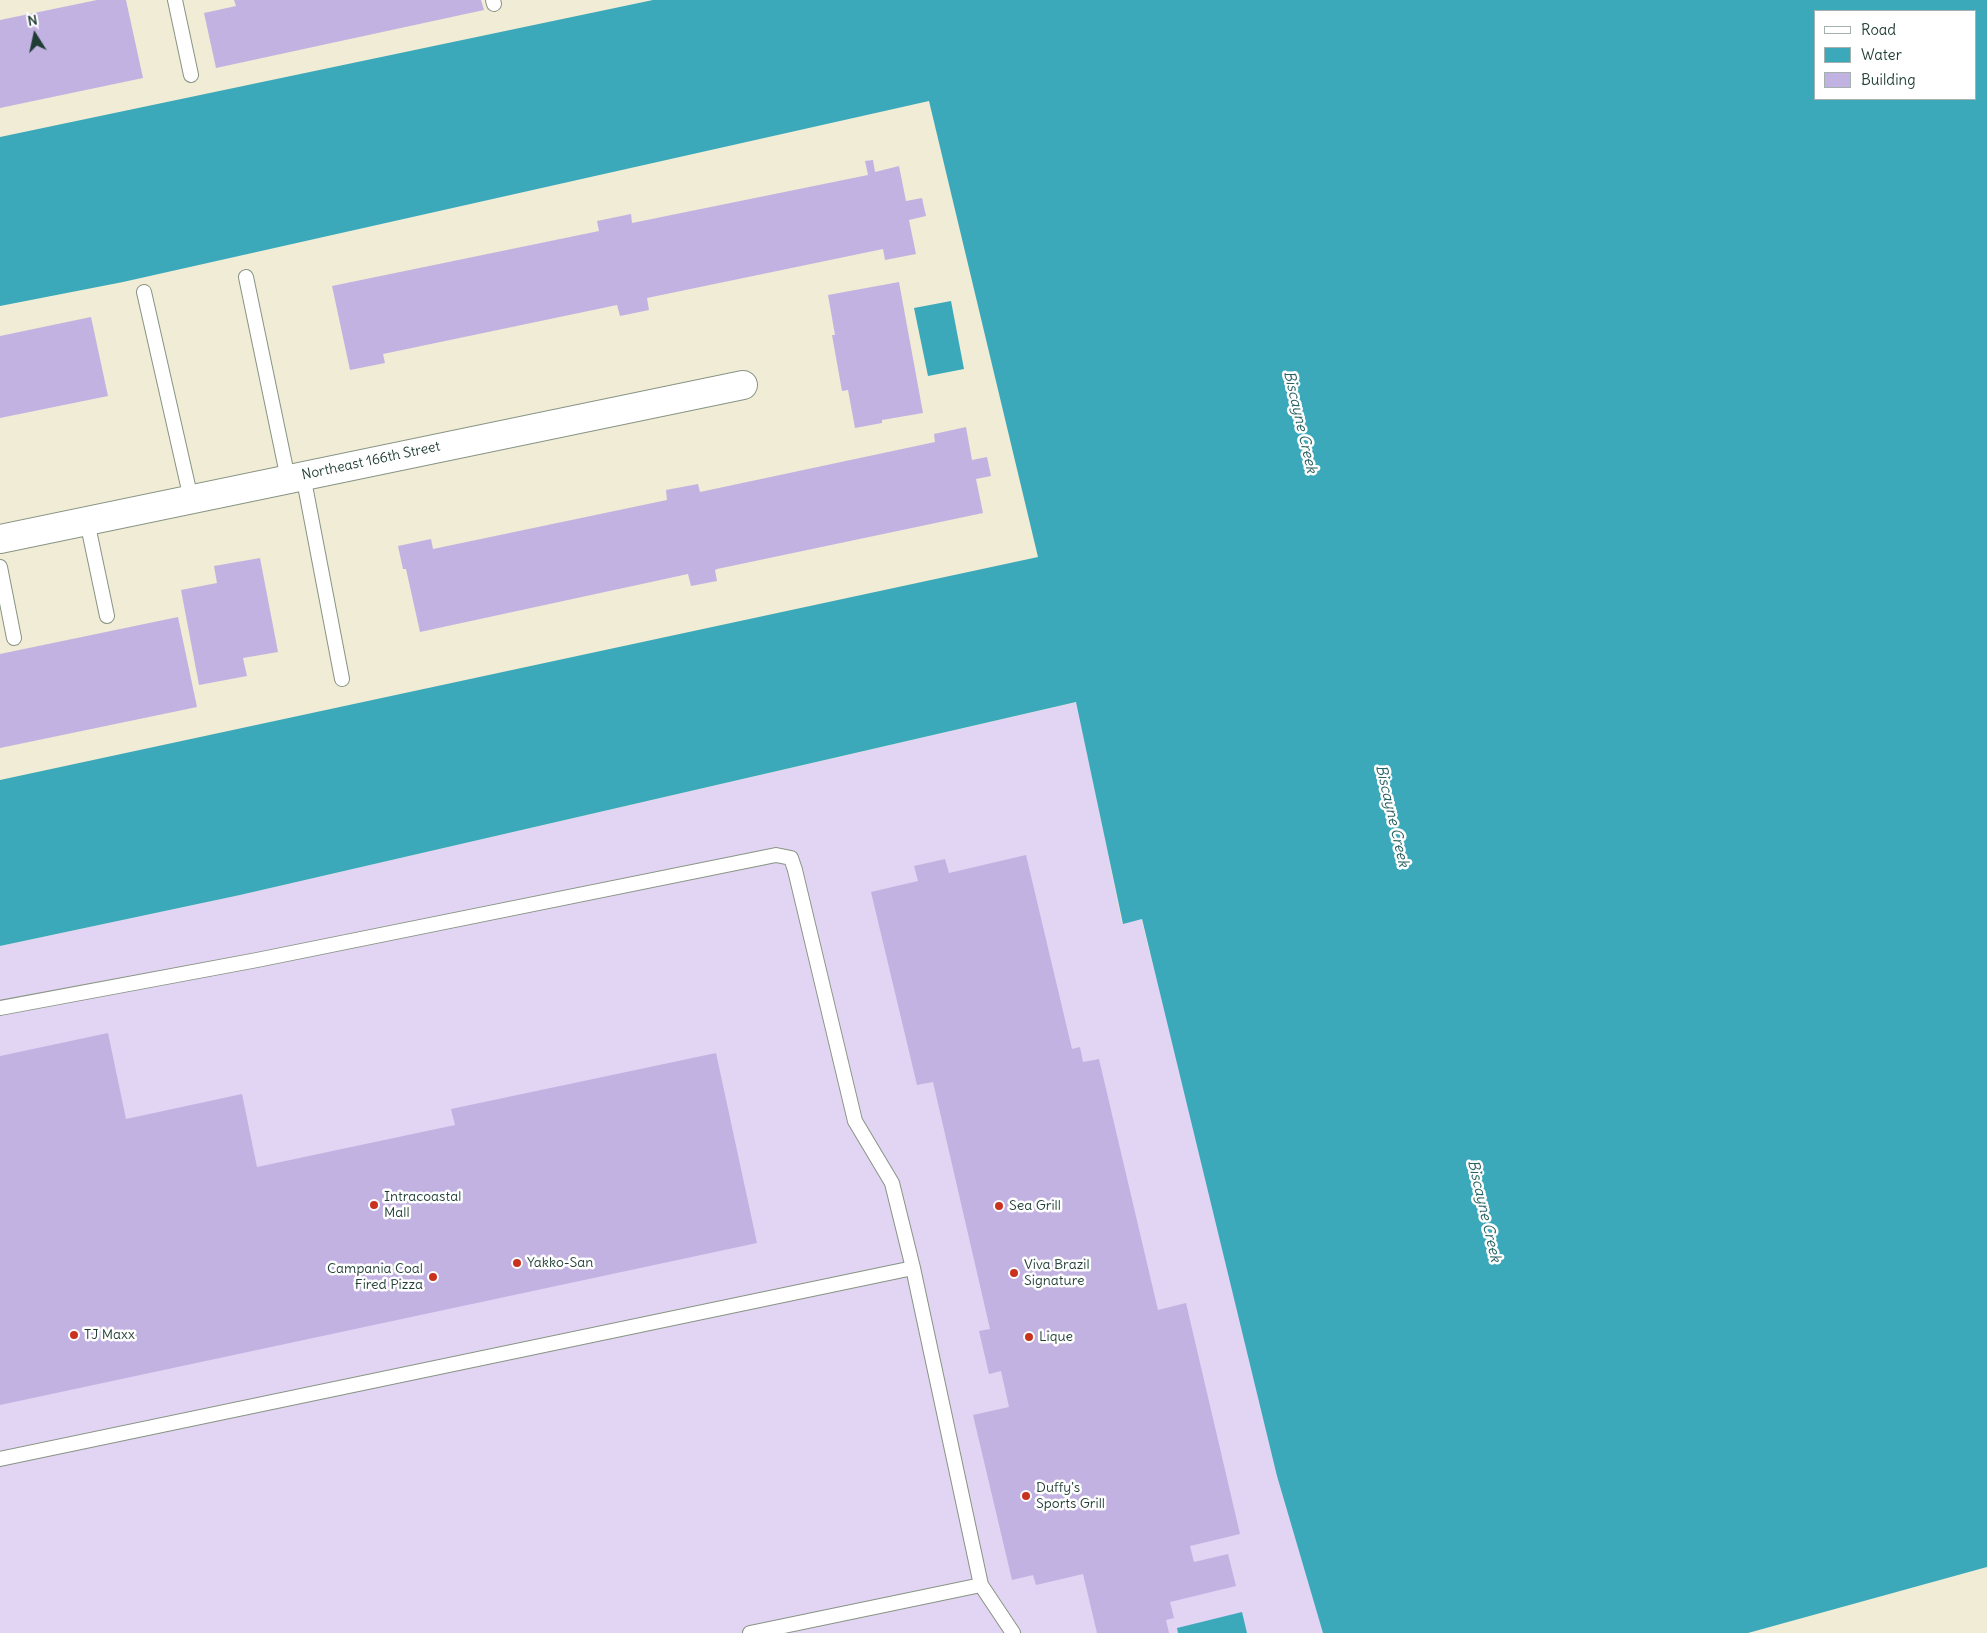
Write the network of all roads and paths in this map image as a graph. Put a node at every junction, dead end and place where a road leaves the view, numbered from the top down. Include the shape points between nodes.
1 (176, 0) edge
2 (191, 75) dead end
3 (246, 277) dead end
4 (144, 292) dead end
5 (743, 385) dead end
6 (296, 477) junction
7 (191, 499) junction
8 (87, 521) junction
9 (0, 539) edge
10 (0, 567) edge
11 (107, 616) dead end
12 (14, 638) dead end
13 (342, 678) dead end
14 (0, 1008) edge
15 (913, 1268) junction
16 (0, 1459) edge
17 (981, 1585) junction
18 (750, 1633) edge
19 (1013, 1633) edge

1 - 2 lane
3 - 6 lane
4 - 7 lane
5 - 6 street, Northeast 166th Street
6 - 7 street, Northeast 166th Street
6 - 13 lane
7 - 8 street, Northeast 166th Street
8 - 9 street, Northeast 166th Street
8 - 11 lane
10 - 12 lane
14 - 15 lane via 257,960 776,855 791,858 855,1121 892,1183
15 - 16 lane
15 - 17 lane
17 - 18 lane
17 - 19 lane

